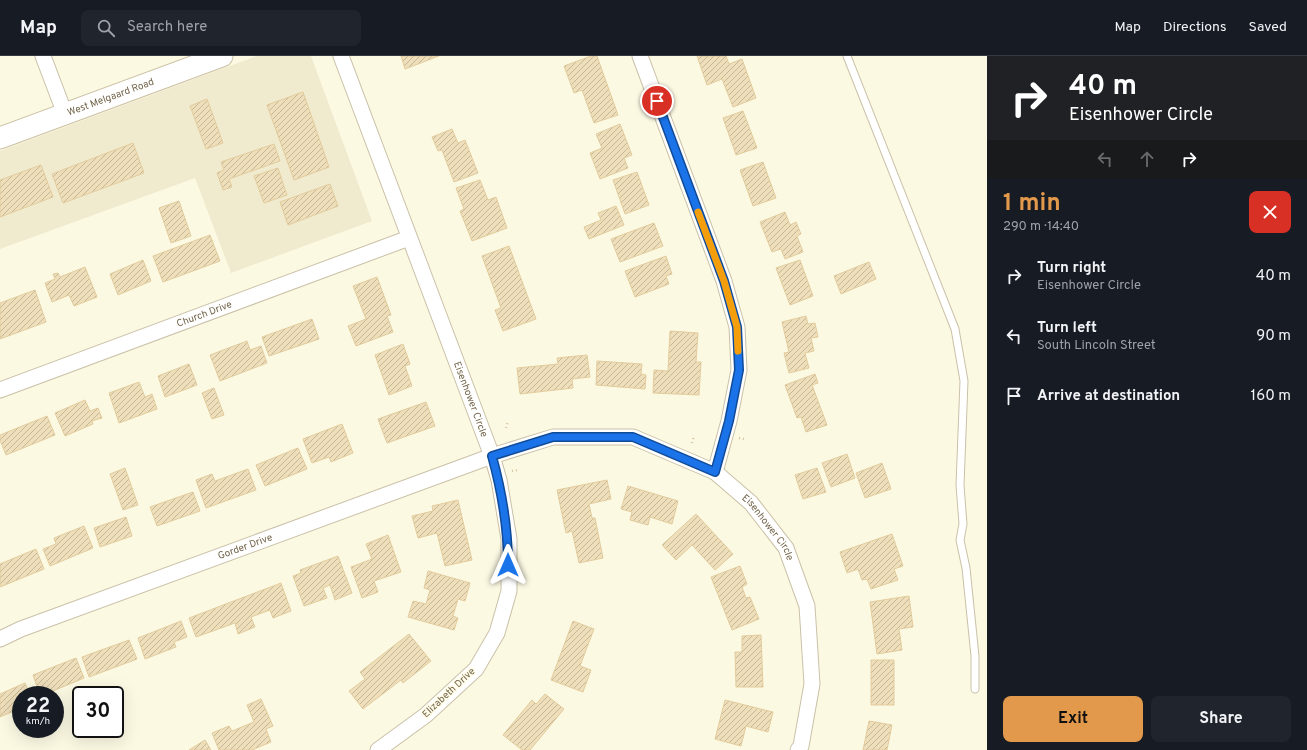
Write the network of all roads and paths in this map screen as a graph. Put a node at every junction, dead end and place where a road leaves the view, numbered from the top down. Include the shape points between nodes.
1 (43, 56) edge
2 (222, 56) edge
3 (341, 56) edge
4 (640, 56) edge
5 (847, 56) edge
6 (65, 114) junction
7 (0, 138) edge
8 (409, 238) junction
9 (0, 390) edge
10 (508, 421) dead end
11 (506, 428) dead end
12 (694, 436) dead end
13 (692, 442) dead end
14 (492, 456) junction
15 (715, 472) junction
16 (0, 639) edge
17 (975, 689) dead end
18 (378, 750) edge
19 (798, 750) edge

1 - 6 street
2 - 6 main road, West Melgaard Road via 190,64
3 - 8 street, Eisenhower Circle
4 - 15 street via 724,281 737,327 739,370
5 - 17 lane via 955,329 964,381 960,484 963,524 960,540 966,568 975,656
6 - 7 main road, West Melgaard Road
8 - 9 street, Church Drive
8 - 14 street, Eisenhower Circle
10 - 11 path
12 - 13 path
14 - 15 street, Eisenhower Circle via 553,437 633,437
14 - 16 street, Gorder Drive via 21,629
14 - 18 street, Elizabeth Drive via 499,480 508,539 508,591 496,633 476,669 426,715
15 - 19 street, Eisenhower Circle via 751,503 786,548 807,606 812,684 801,746

